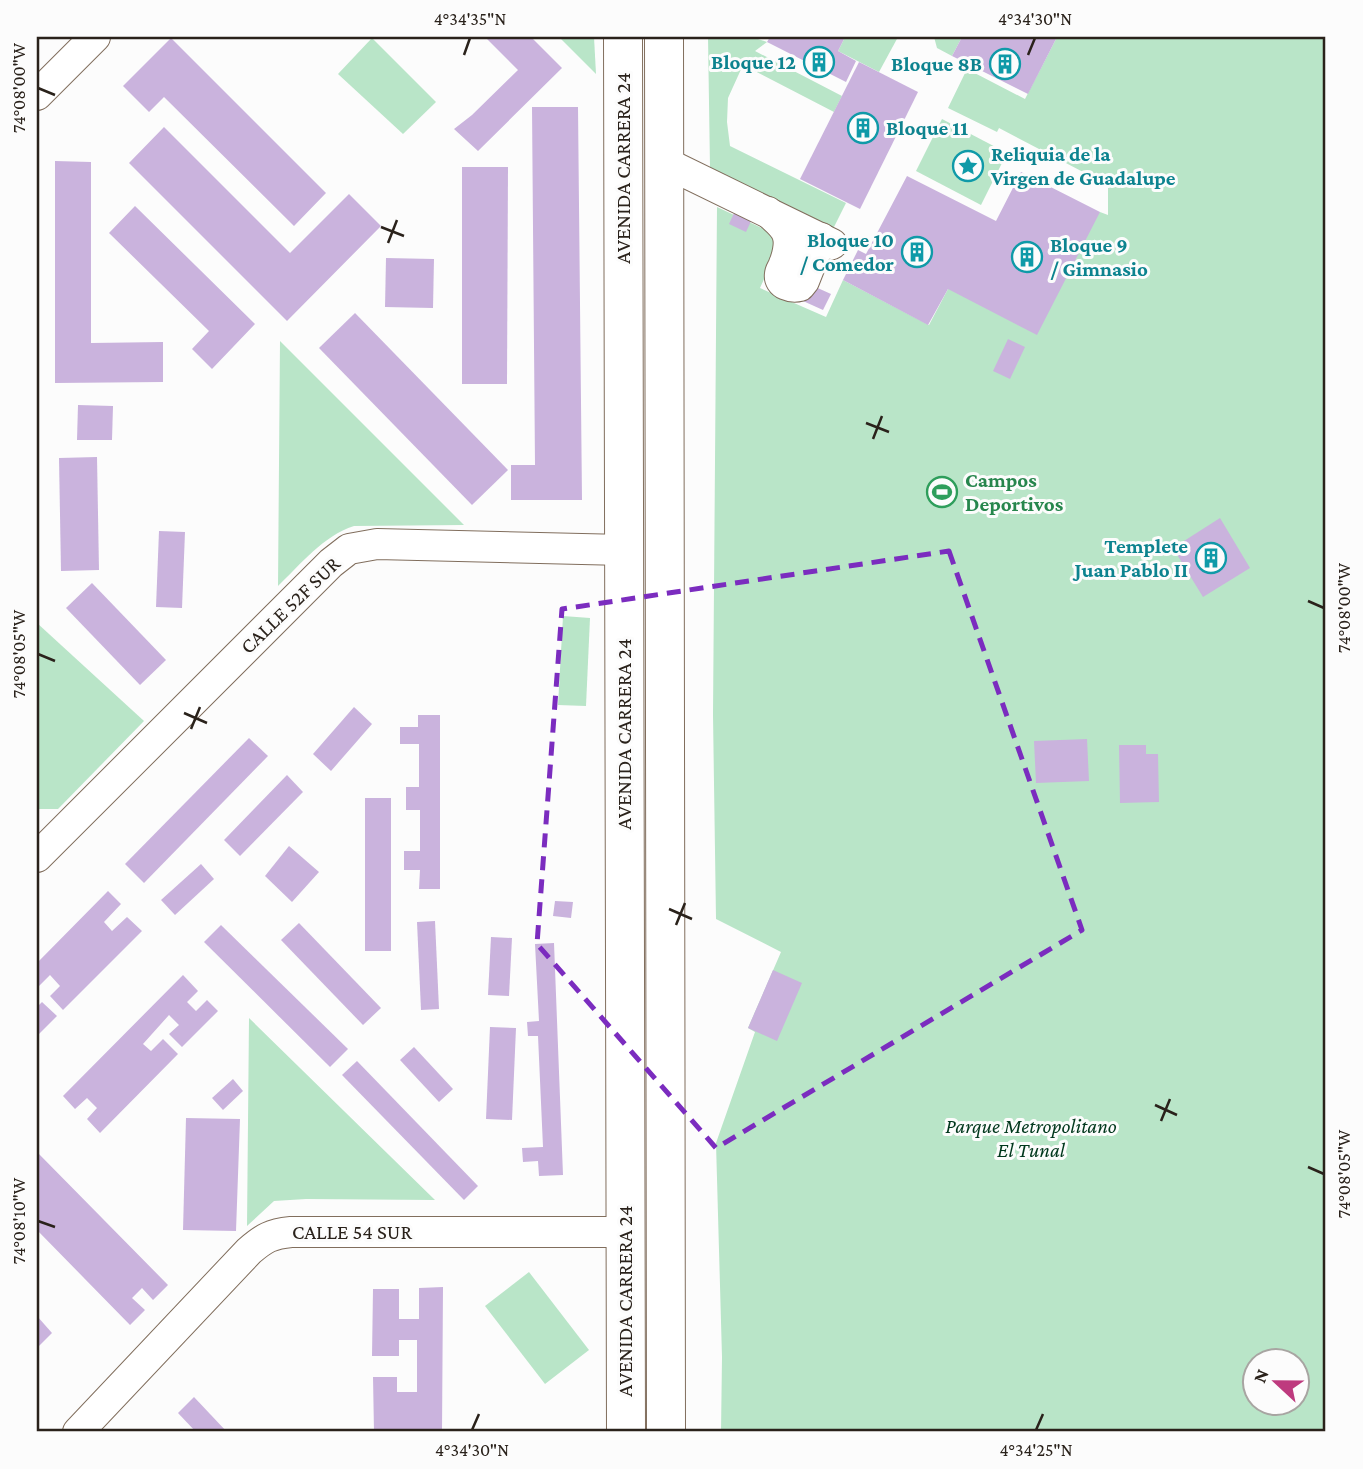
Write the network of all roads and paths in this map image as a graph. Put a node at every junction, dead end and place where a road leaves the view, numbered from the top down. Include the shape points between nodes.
1 (94, 37) edge
2 (623, 37) edge
3 (664, 37) edge
4 (37, 94) edge
5 (664, 162) junction
6 (767, 212) junction
7 (624, 550) junction
8 (37, 857) edge
9 (625, 1232) junction
10 (78, 1432) edge
11 (626, 1432) edge
12 (666, 1432) edge

1 - 4 street
2 - 7 main road, AVENIDA CARRERA 24
3 - 5 main road, AVENIDA CARRERA 24
5 - 6 street
5 - 12 main road, AVENIDA CARRERA 24
6 - 6 street via 827,241 800,286 793,288 779,278 789,239 784,227
7 - 8 street, CALLE 52F SUR via 377,544 349,549
7 - 9 main road, AVENIDA CARRERA 24
9 - 10 street, CALLE 54 SUR via 276,1233 249,1251
9 - 11 main road, AVENIDA CARRERA 24

